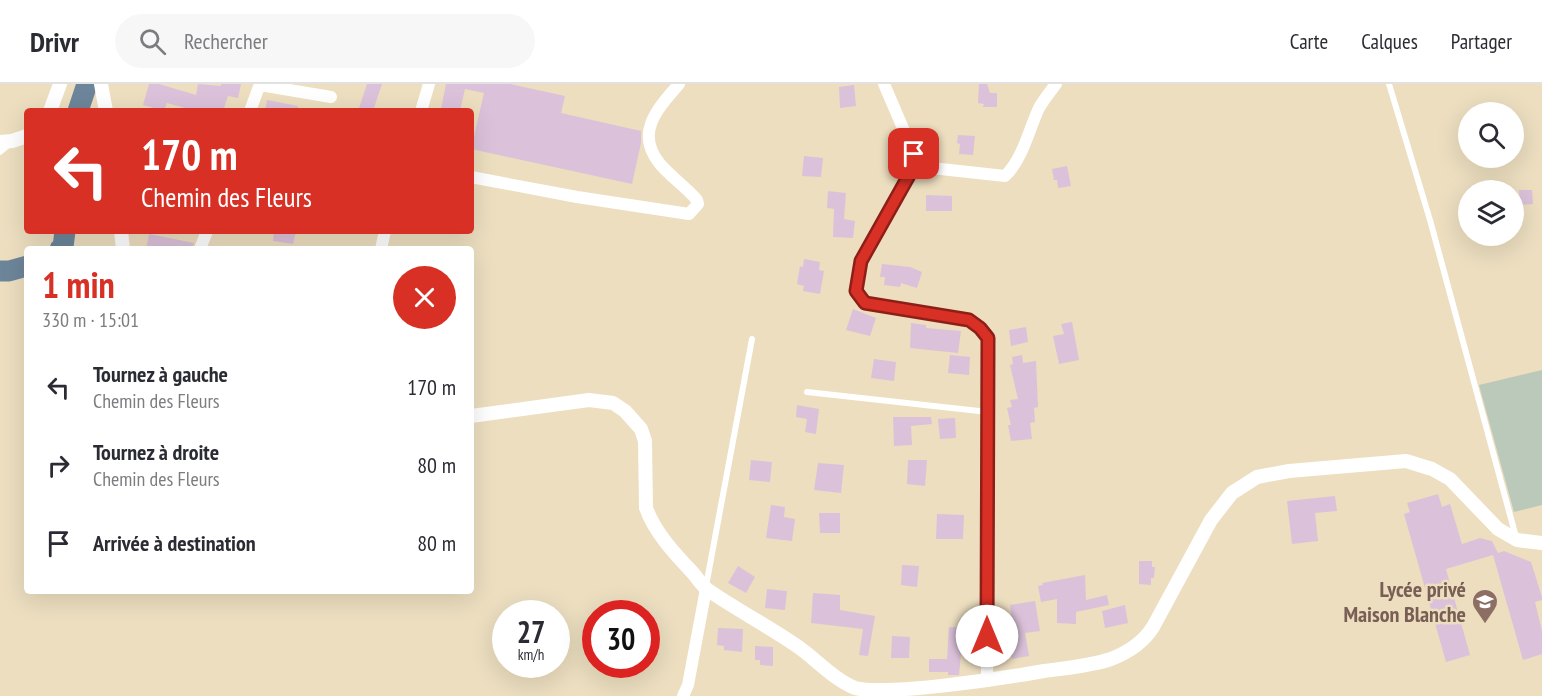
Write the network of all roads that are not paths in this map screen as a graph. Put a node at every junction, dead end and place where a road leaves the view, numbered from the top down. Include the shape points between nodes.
1 (60, 84) edge
2 (101, 84) edge
3 (260, 84) edge
4 (429, 84) edge
5 (679, 84) edge
6 (884, 84) edge
7 (1056, 84) edge
8 (1389, 84) edge
9 (331, 97) dead end
10 (51, 108) edge
11 (105, 108) edge
12 (251, 108) edge
13 (422, 108) edge
14 (24, 137) edge
15 (6, 141) edge
16 (0, 152) edge
17 (913, 166) junction
18 (474, 178) edge
19 (752, 339) dead end
20 (807, 392) dead end
21 (989, 412) junction
22 (474, 416) edge
23 (1517, 540) junction
24 (1542, 543) edge
25 (705, 589) junction
26 (987, 681) junction
27 (683, 696) edge

1 - 10 street
2 - 11 street
3 - 9 street
3 - 12 street
4 - 13 street
5 - 18 street via 653,116 648,139 660,163 696,200 698,204 689,214
6 - 17 street via 914,154
7 - 17 street via 1040,106 1027,139 1005,176
8 - 23 lane
14 - 15 street
15 - 16 lane
17 - 21 street via 861,261 856,291 865,303 969,320 980,328 988,338
19 - 25 lane
20 - 21 lane
21 - 26 street
22 - 25 street via 589,400 613,404 625,411 641,429 645,441 649,516
23 - 24 street
23 - 26 street via 1498,529 1450,479 1419,464 1406,461 1257,477 1232,494 1211,520 1154,627 1137,646 1099,662
25 - 26 street via 797,646 856,689 922,690
25 - 27 street

